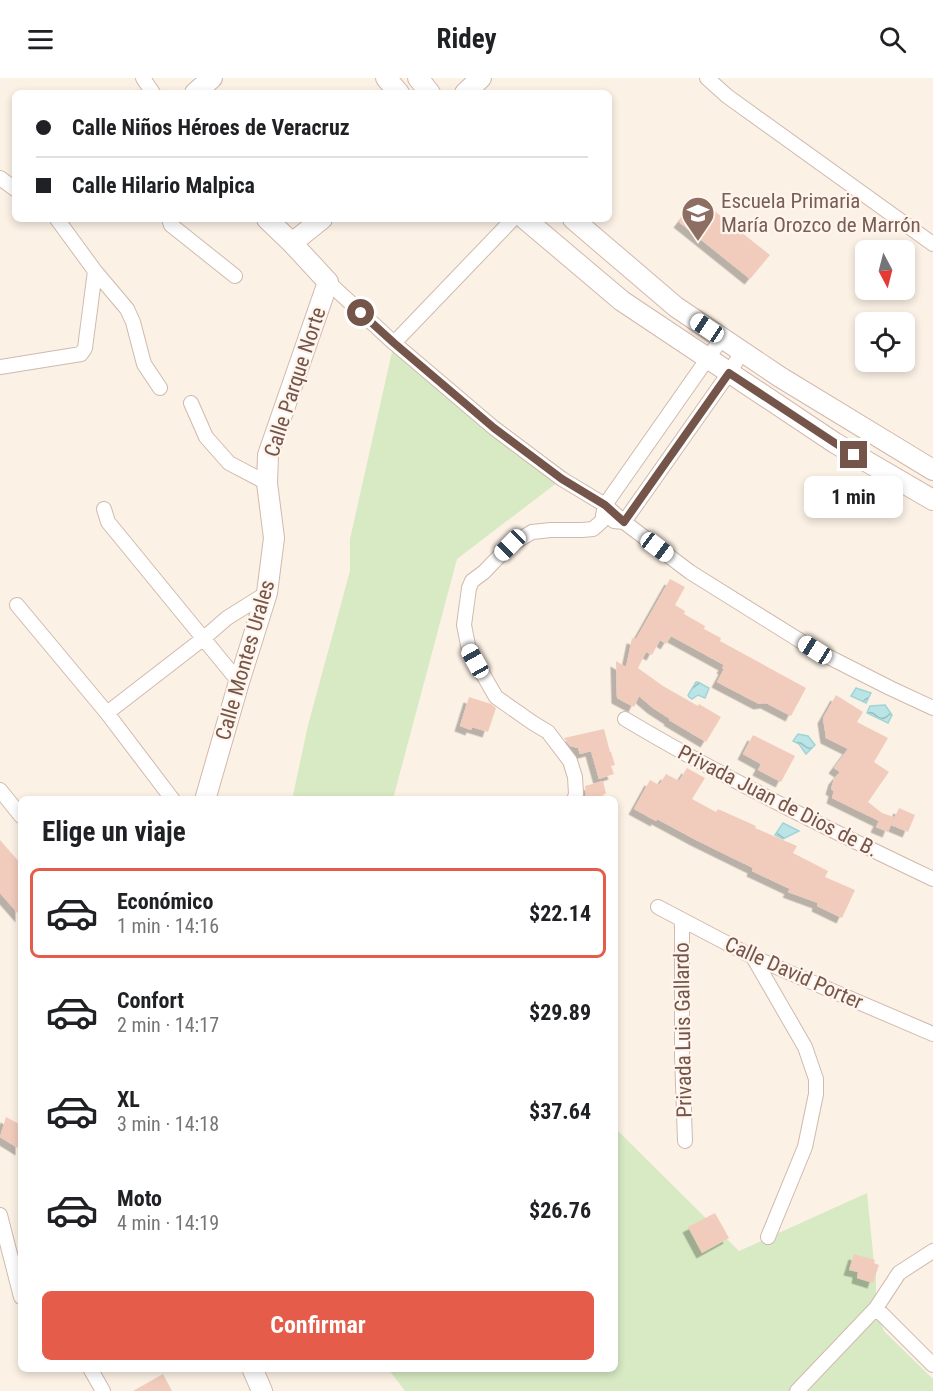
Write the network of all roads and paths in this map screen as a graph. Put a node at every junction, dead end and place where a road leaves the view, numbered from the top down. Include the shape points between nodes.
1 (212, 78) edge
2 (386, 78) edge
3 (418, 78) edge
4 (481, 78) edge
5 (707, 78) edge
6 (198, 90) edge
7 (396, 90) edge
8 (428, 90) edge
9 (468, 90) edge
10 (59, 222) edge
11 (170, 222) edge
12 (270, 222) edge
13 (318, 222) edge
14 (510, 222) edge
15 (529, 222) edge
16 (577, 222) edge
17 (292, 243) junction
18 (933, 244) edge
19 (95, 272) junction
20 (235, 276) dead end
21 (328, 282) junction
22 (722, 338) junction
23 (394, 343) junction
24 (742, 352) junction
25 (708, 359) junction
26 (0, 366) edge
27 (729, 373) junction
28 (160, 388) dead end
29 (191, 403) dead end
30 (933, 470) edge
31 (267, 483) junction
32 (933, 500) edge
33 (605, 505) junction
34 (104, 509) dead end
35 (602, 521) junction
36 (624, 522) junction
37 (267, 593) junction
38 (17, 605) dead end
39 (204, 638) junction
40 (239, 682) junction
41 (933, 708) edge
42 (107, 712) junction
43 (625, 719) dead end
44 (0, 790) edge
45 (169, 796) edge
46 (206, 796) edge
47 (575, 796) edge
48 (18, 812) edge
49 (933, 879) edge
50 (658, 907) dead end
51 (682, 920) junction
52 (753, 957) junction
53 (933, 1034) edge
54 (685, 1141) dead end
55 (0, 1215) edge
56 (768, 1237) dead end
57 (933, 1251) edge
58 (18, 1285) edge
59 (876, 1308) junction
60 (933, 1365) edge
61 (92, 1372) edge
62 (254, 1372) edge
63 (103, 1391) edge
64 (262, 1391) edge
65 (797, 1391) edge

1 - 6 street
2 - 7 street
3 - 8 street
4 - 9 street
5 - 18 street
10 - 19 street
11 - 20 street
12 - 17 street
13 - 17 street
14 - 23 street
15 - 25 street via 622,301
16 - 22 street via 676,307
17 - 21 street
19 - 26 street via 81,354
19 - 28 street via 127,309 144,364
21 - 23 street
21 - 31 street, Calle Parque Norte via 268,455
22 - 24 street
22 - 25 street
23 - 33 street via 494,428 562,479
24 - 27 street
24 - 30 street
25 - 27 street
25 - 33 street
27 - 32 street via 835,443
27 - 36 street
29 - 31 street via 206,437 229,463
31 - 37 street, Calle Montes Urales via 274,538
33 - 35 street
33 - 36 street
34 - 39 street via 108,522
35 - 36 street
35 - 47 street via 593,529 532,532 510,545 472,581 464,626 469,650 496,697 548,732 570,761
36 - 41 street via 690,572 815,650
37 - 39 street
37 - 40 street, Calle Montes Urales
38 - 42 street
39 - 40 street
39 - 42 street
40 - 46 street, Calle Montes Urales
42 - 45 street
43 - 49 street, Privada Juan de Dios de B. via 826,827
44 - 48 street
50 - 51 street, Calle David Porter
51 - 52 street, Calle David Porter
51 - 54 street, Privada Luis Gallardo
52 - 53 street, Calle David Porter
52 - 56 street via 805,1047 816,1079 805,1147
55 - 58 street
57 - 59 street via 899,1274
59 - 60 street
59 - 65 street
61 - 63 street
62 - 64 street

